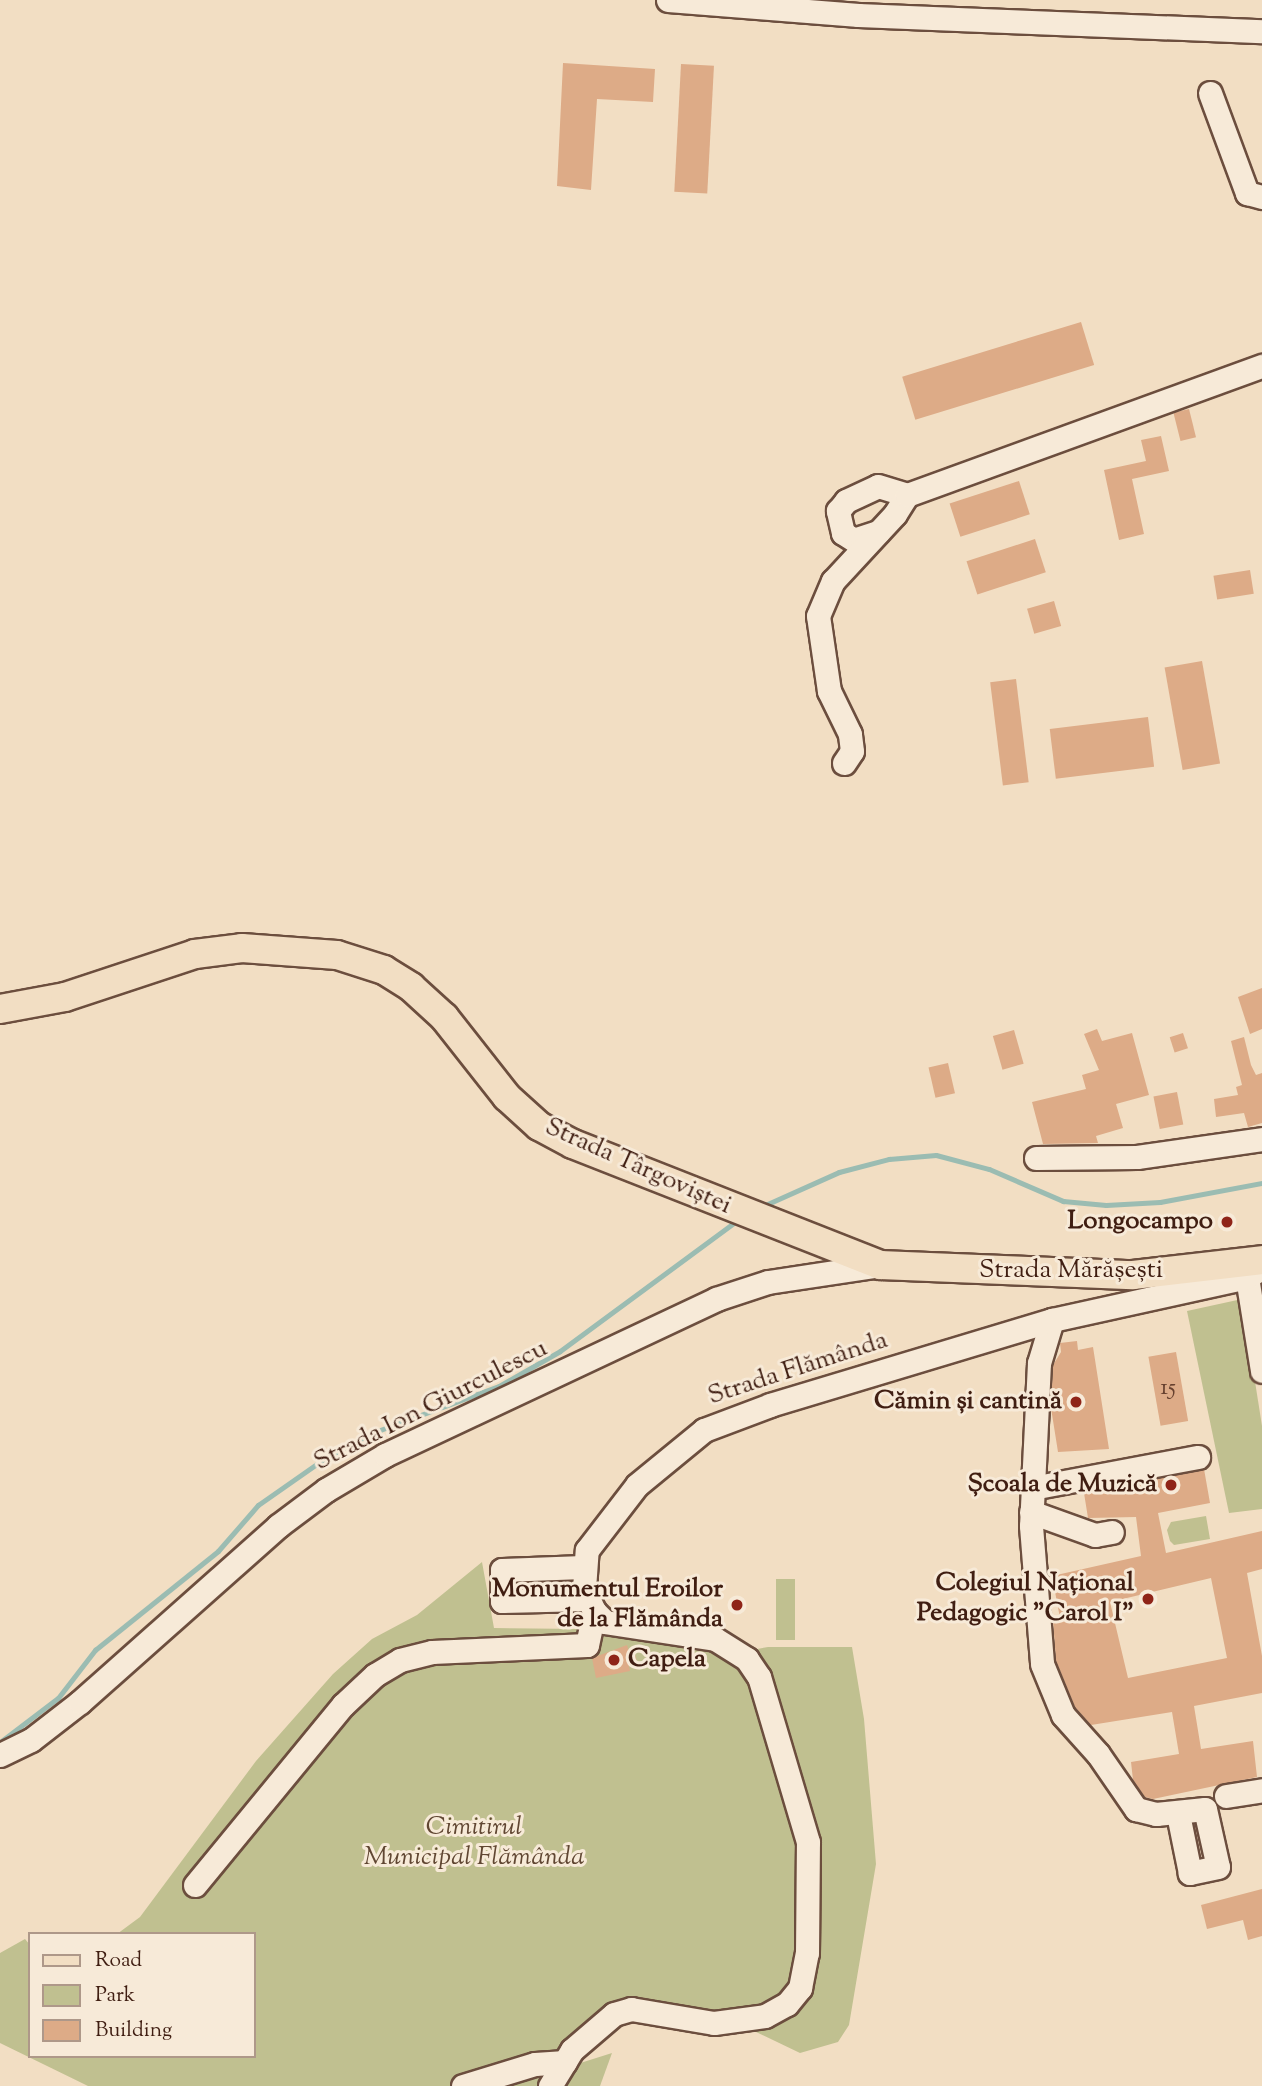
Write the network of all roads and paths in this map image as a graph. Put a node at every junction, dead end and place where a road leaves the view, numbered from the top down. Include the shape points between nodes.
1 (668, 0) edge
2 (729, 2) edge
3 (1262, 31) edge
4 (1210, 93) dead end
5 (1262, 197) edge
6 (1262, 366) edge
7 (907, 495) junction
8 (878, 532) junction
9 (844, 763) dead end
10 (0, 1009) edge
11 (1262, 1139) edge
12 (1036, 1158) dead end
13 (880, 1265) junction
14 (1257, 1268) edge
15 (1052, 1320) junction
16 (1262, 1371) edge
17 (1198, 1457) dead end
18 (1032, 1488) junction
19 (1031, 1512) junction
20 (1112, 1532) dead end
21 (583, 1567) junction
22 (591, 1605) junction
23 (0, 1755) edge
24 (1262, 1790) edge
25 (1226, 1796) dead end
26 (1178, 1814) dead end
27 (195, 1885) dead end
28 (565, 2062) junction
29 (463, 2086) edge
30 (551, 2086) edge

1 - 2 street
2 - 3 street via 858,15
4 - 5 street via 1247,193
6 - 7 street
7 - 8 street
7 - 8 street via 878,485 846,501 838,511 843,533 854,540
8 - 9 street via 833,581 818,616 829,691 850,734 852,751
10 - 13 main road, Strada Târgoviștei via 65,997 195,954 242,948 337,955 384,970 411,987 444,1017 507,1097 539,1126 573,1144
11 - 12 street via 1137,1157
13 - 14 main road, Strada Mărășești via 1133,1275
13 - 23 street, Strada Ion Giurculescu via 768,1282 716,1299 385,1455 278,1526 80,1702 32,1740
14 - 15 street, Strada Flămânda
14 - 16 street
15 - 18 street via 1039,1363
15 - 21 street, Strada Flămânda via 770,1405 705,1430 637,1485 601,1527
17 - 18 street
18 - 19 street
19 - 20 street via 1096,1535
19 - 26 street via 1042,1664 1059,1706 1136,1808
21 - 22 street
21 - 22 street via 502,1570 502,1601
22 - 27 street via 587,1645 432,1652 400,1660 374,1675
22 - 28 street via 605,1622 715,1639 747,1659 759,1677 808,1842 807,1953 800,1989 787,2004 765,2016 714,2023 631,2009 594,2027
24 - 25 street
28 - 29 street via 535,2064
28 - 30 street

